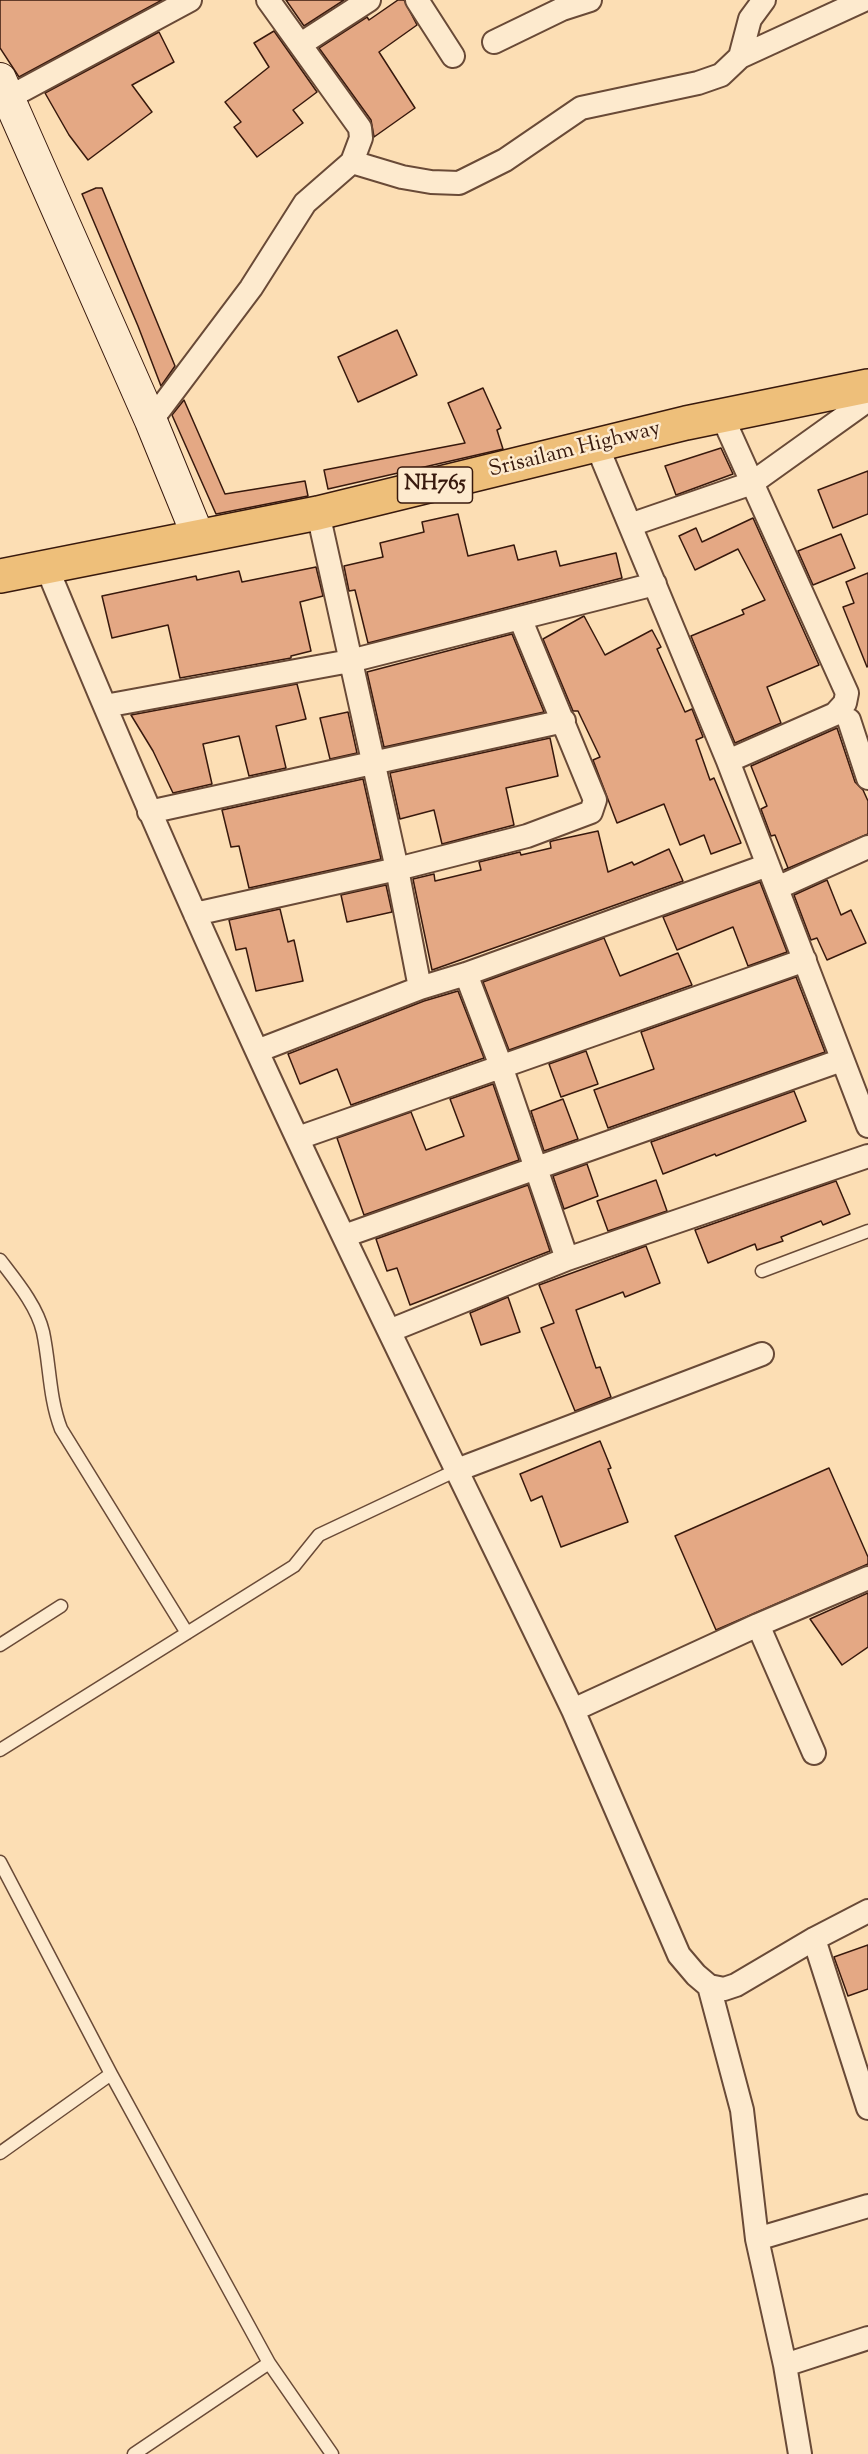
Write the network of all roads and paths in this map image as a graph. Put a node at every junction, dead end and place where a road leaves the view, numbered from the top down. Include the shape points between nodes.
1 (190, 0) edge
2 (268, 0) edge
3 (369, 0) edge
4 (417, 0) edge
5 (590, 0) edge
6 (764, 0) edge
7 (864, 0) edge
8 (494, 42) dead end
9 (302, 44) junction
10 (453, 56) dead end
11 (740, 57) junction
12 (4, 89) edge
13 (352, 162) junction
14 (868, 386) edge
15 (868, 400) edge
16 (722, 416) junction
17 (151, 421) junction
18 (597, 446) junction
19 (752, 483) junction
20 (318, 513) junction
21 (630, 525) junction
22 (198, 536) junction
23 (47, 568) junction
24 (0, 576) edge
25 (655, 584) junction
26 (520, 618) junction
27 (350, 661) junction
28 (105, 706) junction
29 (849, 720) dead end
30 (564, 721) junction
31 (728, 761) junction
32 (373, 764) junction
33 (868, 778) edge
34 (149, 812) junction
35 (868, 847) edge
36 (768, 865) junction
37 (397, 869) junction
38 (777, 888) junction
39 (195, 914) junction
40 (805, 960) junction
41 (466, 974) junction
42 (420, 988) junction
43 (257, 1051) junction
44 (842, 1060) junction
45 (501, 1066) junction
46 (866, 1112) edge
47 (298, 1138) junction
48 (868, 1156) edge
49 (536, 1169) junction
50 (868, 1232) edge
51 (344, 1236) junction
52 (567, 1259) junction
53 (0, 1260) edge
54 (762, 1271) dead end
55 (389, 1331) junction
56 (762, 1354) dead end
57 (457, 1470) junction
58 (868, 1578) edge
59 (61, 1606) dead end
60 (758, 1625) junction
61 (187, 1633) junction
62 (0, 1645) edge
63 (573, 1710) junction
64 (0, 1750) edge
65 (814, 1753) dead end
66 (0, 1862) edge
67 (868, 1911) edge
68 (814, 1939) junction
69 (709, 1986) junction
70 (111, 2074) junction
71 (868, 2108) edge
72 (0, 2153) edge
73 (868, 2206) edge
74 (757, 2239) junction
75 (868, 2338) edge
76 (269, 2363) junction
77 (785, 2365) junction
78 (134, 2454) edge
79 (332, 2454) edge
80 (800, 2454) edge

1 - 12 street
2 - 9 street
3 - 9 street
4 - 10 street
5 - 8 street
6 - 11 street via 750,19
7 - 11 street
9 - 13 street via 360,128 361,138
11 - 13 street via 721,75 698,83 581,108 505,160 459,183 402,177
12 - 17 street
13 - 17 street via 305,203 251,288
14 - 16 highway, Srisailam Highway / NH765
15 - 19 street
16 - 18 highway, Srisailam Highway / NH765
16 - 19 street
17 - 22 street
18 - 20 highway, Srisailam Highway / NH765
18 - 21 street
19 - 21 street
19 - 31 street via 847,693 845,703 835,714
20 - 22 highway, Srisailam Highway / NH765
20 - 27 street
21 - 25 street
22 - 23 highway, Srisailam Highway / NH765
23 - 24 highway, Srisailam Highway / NH765
23 - 28 street
25 - 26 street
25 - 31 street
26 - 27 street
26 - 30 street
27 - 28 street
27 - 32 street
28 - 34 street
29 - 33 street
30 - 32 street
30 - 37 street via 596,800 591,812 526,836
31 - 36 street
32 - 34 street
32 - 37 street
34 - 39 street
35 - 38 street
36 - 38 street
36 - 41 street
37 - 39 street
37 - 42 street
38 - 40 street
39 - 43 street
40 - 44 street
40 - 45 street
41 - 42 street
41 - 45 street
42 - 43 street
43 - 47 street
44 - 46 street
44 - 49 street
45 - 47 street
45 - 49 street
47 - 51 street
48 - 52 street
49 - 51 street
49 - 52 street
50 - 54 lane
51 - 55 street
52 - 55 street
53 - 61 lane via 29,1301 43,1331 52,1401 61,1429
55 - 57 street
56 - 57 street
57 - 61 lane via 319,1535 294,1566
57 - 63 street
58 - 60 street
59 - 62 lane
60 - 63 street
60 - 65 street
61 - 64 lane
63 - 69 street via 680,1955
66 - 70 lane
67 - 68 street
68 - 69 street via 736,1985 724,1989
68 - 71 street
69 - 74 street via 742,2110
70 - 72 lane
70 - 76 lane
73 - 74 street
74 - 77 street
75 - 77 street
76 - 78 lane
76 - 79 lane
77 - 80 street

